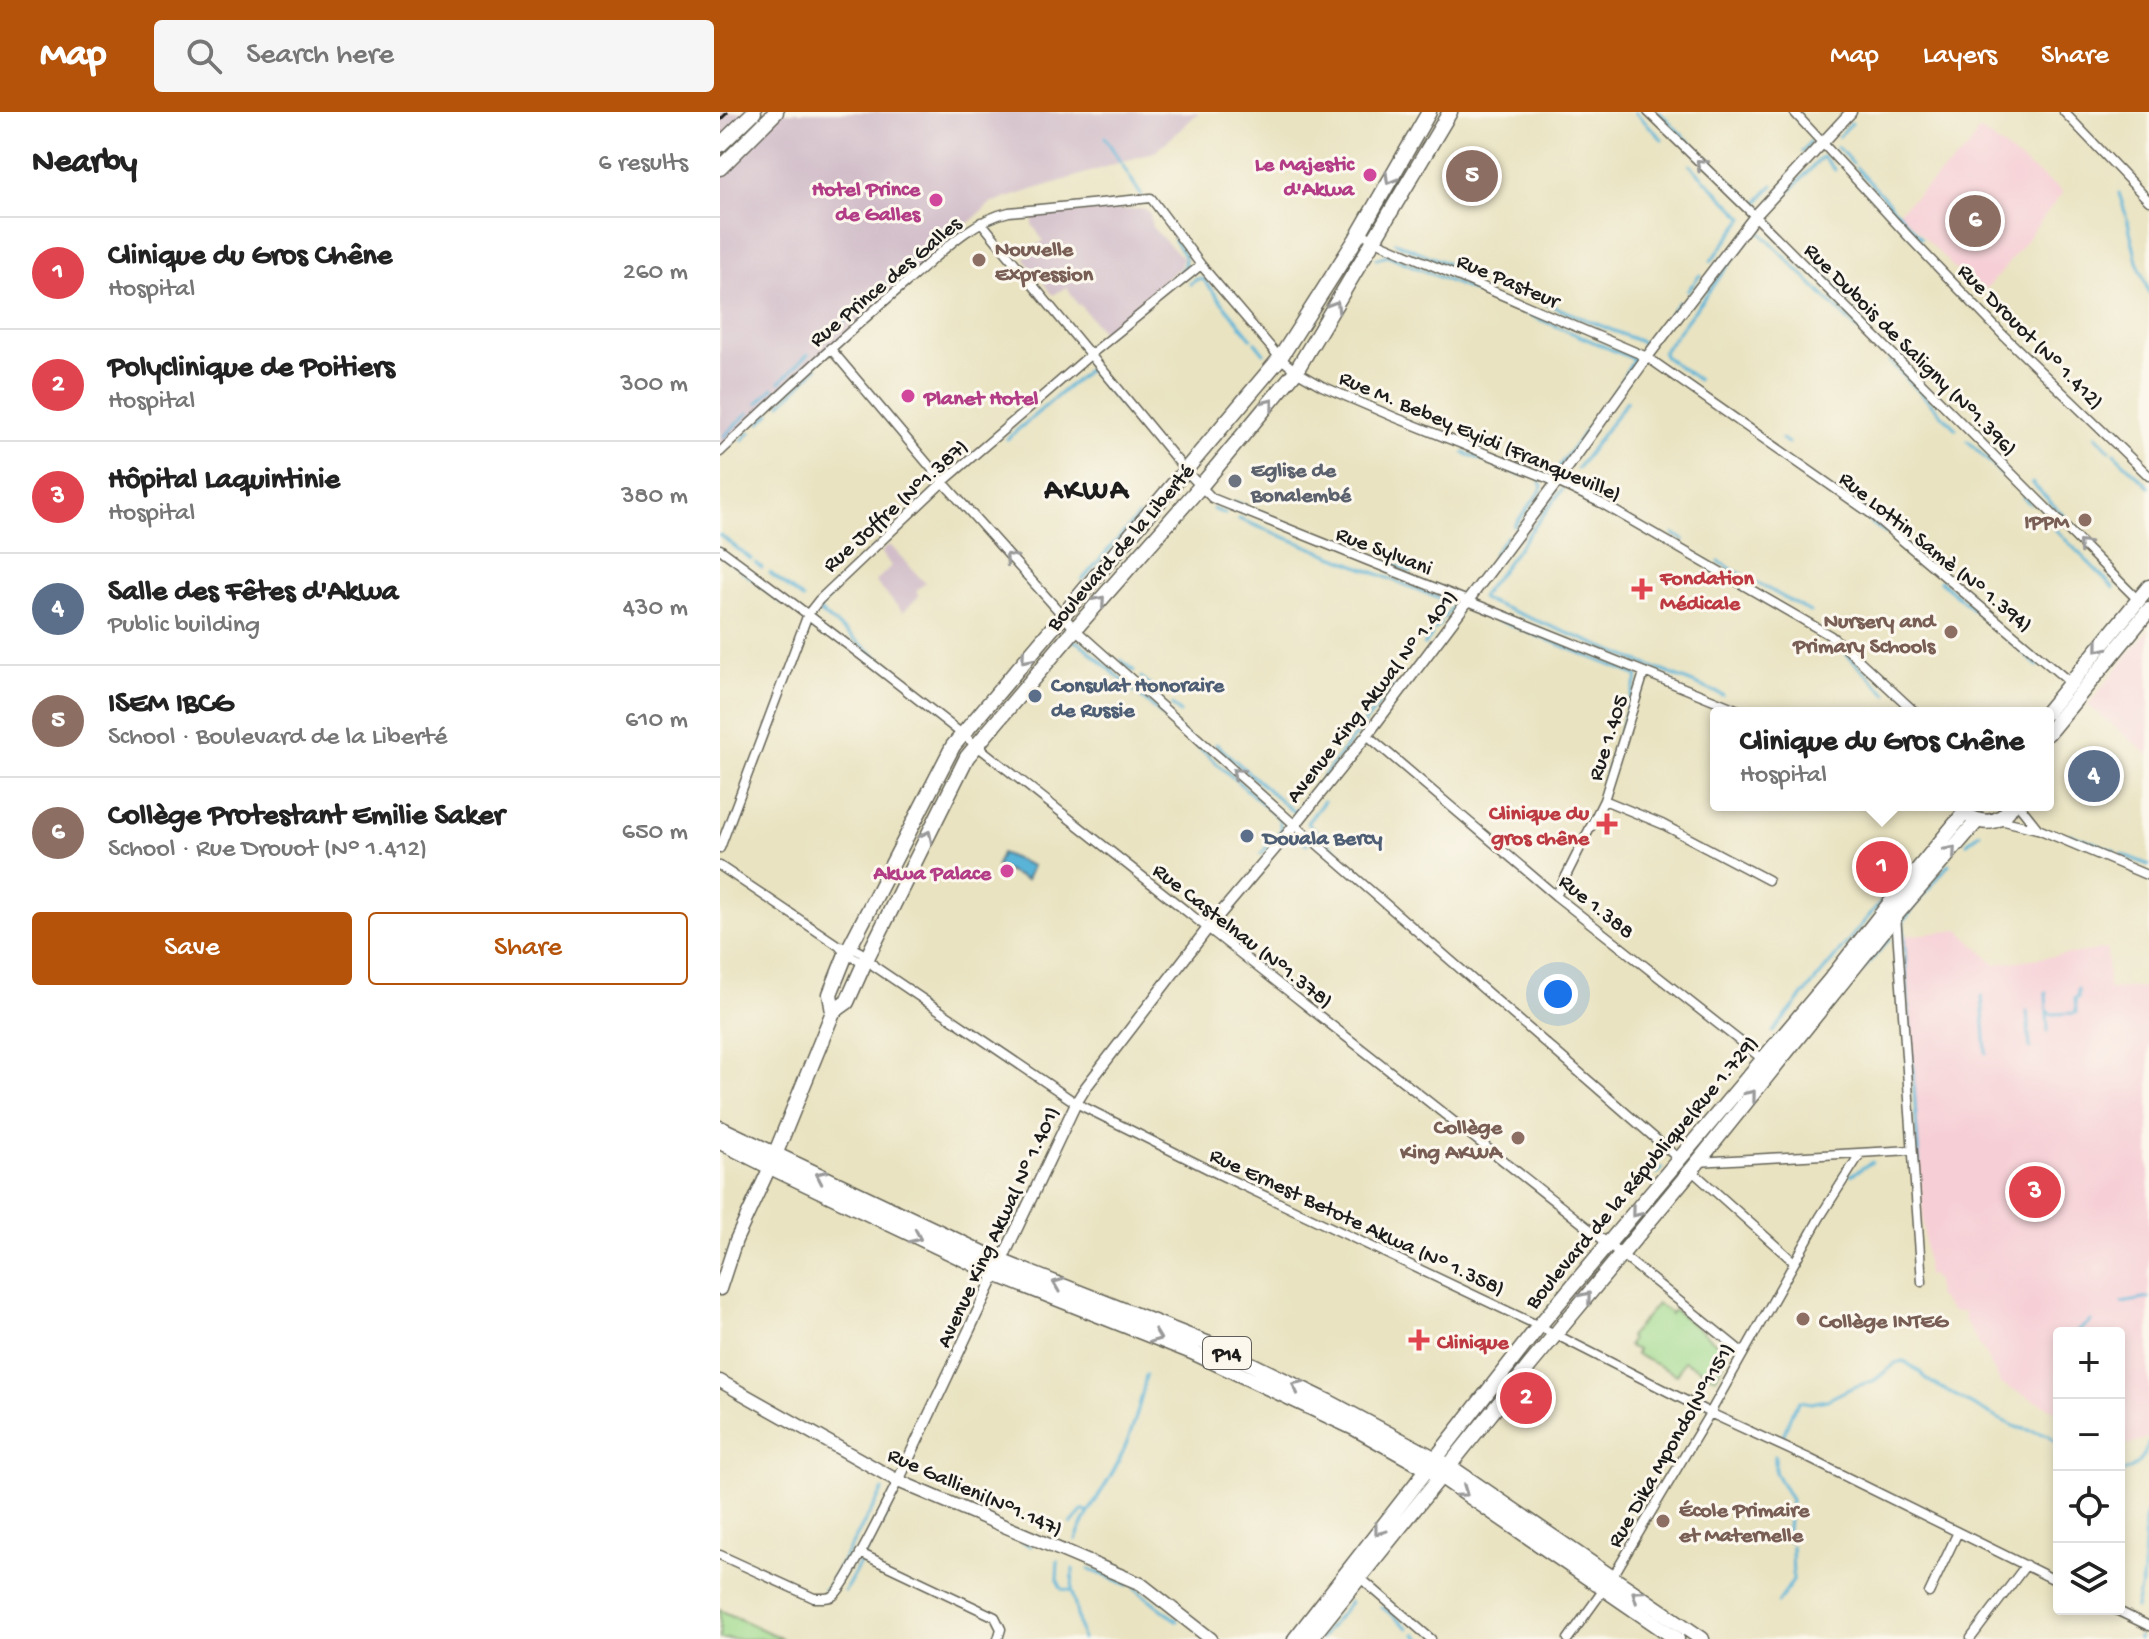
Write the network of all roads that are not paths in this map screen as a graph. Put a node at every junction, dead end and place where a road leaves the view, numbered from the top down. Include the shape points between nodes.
1 (754, 112) edge
2 (776, 112) edge
3 (1429, 112) edge
4 (1450, 112) edge
5 (1648, 112) edge
6 (1794, 112) edge
7 (1851, 112) edge
8 (2064, 112) edge
9 (1823, 142) junction
10 (720, 145) edge
11 (720, 168) edge
12 (1151, 198) joint
13 (2149, 201) edge
14 (1755, 216) junction
15 (981, 222) junction
16 (1360, 231) junction
17 (1373, 240) junction
18 (1201, 265) junction
19 (830, 348) junction
20 (1090, 355) junction
21 (1647, 357) junction
22 (1280, 358) junction
23 (1296, 371) junction
24 (720, 452) edge
25 (1186, 471) junction
26 (2149, 476) edge
27 (943, 482) junction
28 (1557, 482) junction
29 (1200, 487) junction
30 (720, 549) edge
31 (2149, 587) edge
32 (1468, 600) junction
33 (2145, 607) edge
34 (808, 614) junction
35 (1062, 616) junction
36 (1075, 629) junction
37 (1644, 673) junction
38 (2070, 683) junction
39 (2082, 693) junction
40 (1731, 707) edge
41 (1910, 707) edge
42 (2051, 707) edge
43 (2054, 726) edge
44 (962, 733) junction
45 (1367, 735) junction
46 (975, 745) junction
47 (1604, 800) junction
48 (2008, 811) edge
49 (2024, 811) edge
50 (1969, 812) edge
51 (1999, 820) junction
52 (1295, 825) junction
53 (2038, 829) junction
54 (720, 848) edge
55 (720, 866) edge
56 (2149, 876) edge
57 (1768, 880) dead end
58 (1556, 896) junction
59 (1891, 911) junction
60 (1208, 928) junction
61 (845, 949) junction
62 (869, 962) junction
63 (833, 1012) junction
64 (1768, 1064) junction
65 (1076, 1103) junction
66 (720, 1128) edge
67 (720, 1142) edge
68 (1912, 1150) junction
69 (1860, 1154) junction
70 (1682, 1155) junction
71 (773, 1161) junction
72 (1694, 1166) junction
73 (1616, 1249) junction
74 (1794, 1262) junction
75 (998, 1268) junction
76 (1922, 1282) dead end
77 (720, 1289) edge
78 (1539, 1326) junction
79 (1555, 1334) junction
80 (1742, 1352) junction
81 (720, 1381) edge
82 (1710, 1413) junction
83 (1438, 1467) junction
84 (898, 1481) junction
85 (1958, 1532) junction
86 (860, 1553) junction
87 (720, 1555) edge
88 (2026, 1565) junction
89 (1355, 1574) junction
90 (2053, 1579) edge
91 (1607, 1583) junction
92 (1929, 1593) dead end
93 (2125, 1614) edge
94 (2149, 1626) edge
95 (1971, 1638) edge
96 (998, 1639) edge
97 (1211, 1639) edge
98 (1295, 1639) edge
99 (1310, 1639) edge
100 (1431, 1639) edge
101 (1568, 1639) edge
102 (1677, 1639) edge
103 (1702, 1639) edge

1 - 10 main road
2 - 11 main road
3 -> 16 main road, Boulevard de la Liberté
4 - 17 main road, Boulevard de la Liberté
14 -> 5 street, Rue Dubois de Saligny (N°1.396)
6 - 9 street, Rue Drouot (N° 1.412)
7 - 9 street, Avenue King Akwa( N° 1.401)
8 - 13 street
9 - 14 street, Avenue King Akwa( N° 1.401)
9 - 26 street, Rue Drouot (N° 1.412) via 2004,336
12 - 15 street, Rue Prince des Galles via 1009,212
12 - 18 street, Rue M. Bebey Eyidi (Franqueville)
14 - 21 street, Avenue King Akwa( N° 1.401)
33 -> 14 street, Rue Dubois de Saligny (N°1.396)
15 - 19 street, Rue Prince des Galles
15 - 20 street, Rue Sylvani
16 - 17 street, Rue Pasteur
16 - 22 main road, Boulevard de la Liberté
17 - 21 street, Rue Pasteur
23 -> 17 main road, Boulevard de la Liberté
18 - 20 street, Rue Joffre (N°1.387)
18 - 22 street, Rue M. Bebey Eyidi (Franqueville)
19 - 24 street, Rue Prince des Galles
19 - 27 street
20 - 25 street, Rue Sylvani
20 - 27 street, Rue Joffre (N°1.387)
21 - 28 street, Avenue King Akwa( N° 1.401)
21 - 38 street, Rue Lottin Samè (N° 1.394) via 1870,513
22 - 23 street, Rue M. Bebey Eyidi (Franqueville)
22 - 25 main road, Boulevard de la Liberté
23 - 28 street, Rue M. Bebey Eyidi (Franqueville)
29 -> 23 main road, Boulevard de la Liberté
25 - 29 street, Rue Sylvani
25 - 35 main road, Boulevard de la Liberté
27 - 34 street, Rue Joffre (N°1.387)
35 -> 27 street
28 - 32 street, Avenue King Akwa( N° 1.401)
28 - 41 street, Rue M. Bebey Eyidi (Franqueville) via 1831,636
29 - 32 street, Rue Sylvani via 1222,504
36 -> 29 main road, Boulevard de la Liberté
30 - 34 street, Rue Castelnau (N°1.378)
31 - 33 main road
32 - 37 street, Rue Sylvani
32 - 45 street, Avenue King Akwa( N° 1.401)
33 -> 38 main road
33 - 39 main road
34 - 44 street, Rue Castelnau (N°1.378)
34 - 54 street, Rue Joffre (N°1.387)
35 - 36 street
35 -> 44 main road, Boulevard de la Liberté
36 - 46 main road, Boulevard de la Liberté
52 -> 36 street
37 - 40 street, Rue Sylvani
37 - 47 street, Rue 1.405
38 - 39 street, Rue Lottin Samè (N° 1.394)
38 - 42 main road
39 - 43 main road
44 - 46 street, Rue Castelnau (N°1.378)
44 - 61 main road, Boulevard de la Liberté
45 - 52 street, Avenue King Akwa( N° 1.401)
45 - 58 street, Rue 1.388
46 - 60 street, Rue Castelnau (N°1.378)
62 -> 46 main road, Boulevard de la Liberté
47 - 57 street
47 - 58 street, Rue 1.405
48 - 51 main road
49 - 53 street
50 - 51 main road via 1986,822
50 - 59 main road, Boulevard de la République(Rue 1.729)
51 - 53 street
52 - 60 street, Avenue King Akwa( N° 1.401)
52 - 70 street
53 - 56 street
55 - 61 street, Rue Ernest Betote Akwa (N° 1.358)
58 - 64 street, Rue 1.388
59 - 64 main road, Boulevard de la République(Rue 1.729) via 1830,980
59 - 68 street
60 - 65 street, Avenue King Akwa( N° 1.401)
60 - 73 street, Rue Castelnau (N°1.378)
61 - 62 street, Rue Ernest Betote Akwa (N° 1.358)
61 - 63 main road, Boulevard de la Liberté via 830,994
62 - 63 main road, Boulevard de la Liberté via 847,1002
62 - 65 street, Rue Ernest Betote Akwa (N° 1.358)
63 - 71 main road, Boulevard de la Liberté
64 - 70 main road, Boulevard de la République(Rue 1.729)
72 -> 64 main road, Boulevard de la République(Rue 1.729)
65 - 75 street, Avenue King Akwa( N° 1.401)
65 - 78 street, Rue Ernest Betote Akwa (N° 1.358)
66 - 71 main road, P14
67 - 71 main road, P14
68 - 69 street
68 - 76 street
69 - 72 street
69 - 74 street, Rue Dika Mpondo(N°1151)
70 - 72 street
70 -> 73 main road, Boulevard de la République(Rue 1.729)
71 - 75 main road, P14
71 - 77 main road
72 - 73 main road, Boulevard de la République(Rue 1.729)
72 - 74 street
73 - 78 main road, Boulevard de la République(Rue 1.729)
79 -> 73 main road, Boulevard de la République(Rue 1.729)
73 - 80 street, Rue Castelnau (N°1.378)
74 - 80 street, Rue Dika Mpondo(N°1151)
75 - 83 main road, P14
75 - 84 street, Avenue King Akwa( N° 1.401)
78 - 79 street, Rue Ernest Betote Akwa (N° 1.358)
78 - 83 main road, Boulevard de la République(Rue 1.729)
79 - 82 street, Rue Ernest Betote Akwa (N° 1.358)
79 - 83 main road, Boulevard de la République(Rue 1.729)
80 - 82 street, Rue Dika Mpondo(N°1151)
81 - 84 main road, Rue Gallieni(N°1.147)
82 - 85 street, Rue Ernest Betote Akwa (N° 1.358)
82 - 91 street, Rue Dika Mpondo(N°1151)
83 - 89 main road, Boulevard de la République(Rue 1.729)
83 - 91 main road, P14
84 - 86 street, Avenue King Akwa( N° 1.401)
84 - 97 main road, Rue Gallieni(N°1.147) via 1135,1581
85 - 88 street, Rue Ernest Betote Akwa (N° 1.358)
85 - 92 street
86 - 87 street, Avenue King Akwa( N° 1.401) via 839,1589 823,1599
86 - 96 street via 995,1617 1001,1629
88 - 90 street, Rue Ernest Betote Akwa (N° 1.358)
88 - 95 street
89 - 98 main road, Boulevard de la République(Rue 1.729)
89 - 99 main road, Boulevard de la République(Rue 1.729)
89 - 100 street
91 - 101 street, Rue Dika Mpondo(N°1151)
91 - 102 main road, P14
103 -> 91 main road, P14
93 - 94 street

